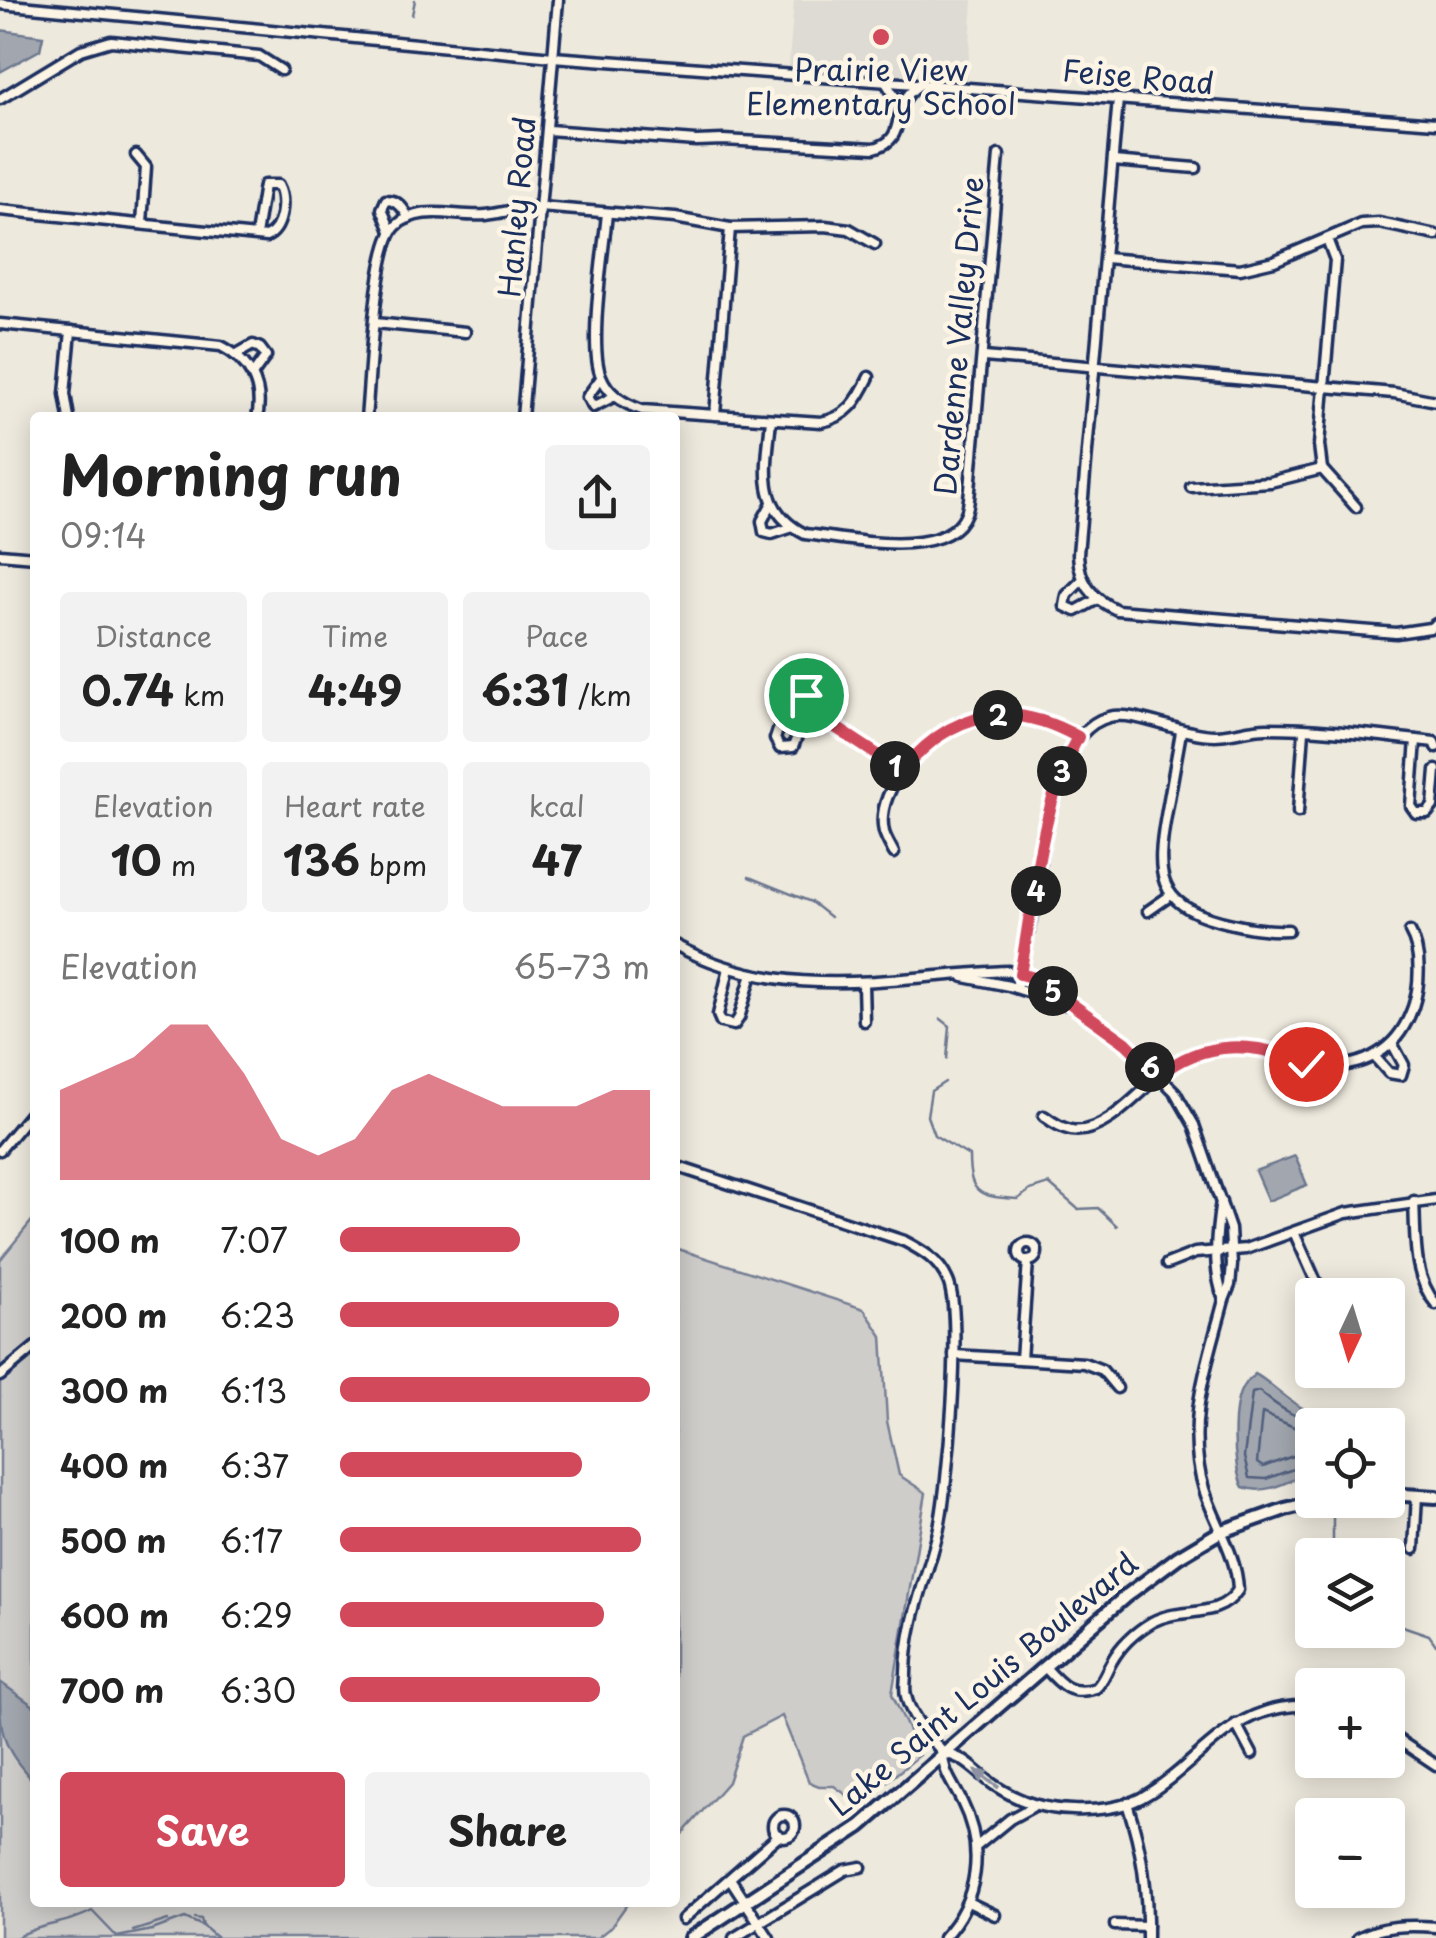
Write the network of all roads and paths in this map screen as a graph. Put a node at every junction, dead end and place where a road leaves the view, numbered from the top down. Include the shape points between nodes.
1 (558, 0) edge
2 (0, 4) edge
3 (553, 57) junction
4 (281, 70) dead end
5 (886, 82) junction
6 (921, 84) junction
7 (1118, 99) junction
8 (0, 100) edge
9 (900, 105) junction
10 (1436, 123) edge
11 (548, 130) junction
12 (136, 155) dead end
13 (999, 155) dead end
14 (1112, 161) junction
15 (1196, 168) dead end
16 (540, 207) junction
17 (0, 210) edge
18 (607, 212) junction
19 (409, 218) junction
20 (142, 223) junction
21 (730, 228) junction
22 (392, 232) junction
23 (256, 235) junction
24 (1436, 235) edge
25 (1327, 239) junction
26 (875, 244) dead end
27 (1104, 258) junction
28 (375, 323) junction
29 (0, 324) edge
30 (71, 331) junction
31 (465, 332) dead end
32 (236, 354) junction
33 (984, 356) junction
34 (1095, 366) junction
35 (252, 374) junction
36 (868, 377) dead end
37 (602, 378) junction
38 (1324, 387) junction
39 (615, 396) junction
40 (1436, 402) edge
41 (68, 412) edge
42 (257, 412) edge
43 (367, 412) edge
44 (523, 412) edge
45 (666, 412) edge
46 (680, 413) edge
47 (714, 416) junction
48 (771, 419) junction
49 (1322, 468) junction
50 (1191, 487) dead end
51 (772, 503) junction
52 (1356, 507) dead end
53 (792, 526) junction
54 (0, 554) edge
55 (30, 557) edge
56 (1083, 580) junction
57 (1096, 600) junction
58 (1434, 628) edge
59 (806, 714) junction
60 (1304, 731) junction
61 (1181, 732) junction
62 (1078, 737) junction
63 (1416, 740) junction
64 (1436, 747) edge
65 (1436, 770) edge
66 (902, 771) junction
67 (1298, 812) dead end
68 (894, 853) dead end
69 (1171, 895) junction
70 (1148, 910) dead end
71 (1288, 930) dead end
72 (1410, 932) dead end
73 (680, 947) edge
74 (729, 968) junction
75 (752, 974) junction
76 (1020, 974) junction
77 (959, 976) junction
78 (863, 984) junction
79 (1016, 988) junction
80 (1070, 1005) junction
81 (864, 1021) dead end
82 (1392, 1043) junction
83 (1374, 1056) junction
84 (1159, 1076) junction
85 (30, 1114) edge
86 (1044, 1116) dead end
87 (0, 1150) edge
88 (680, 1168) edge
89 (1436, 1200) edge
90 (1221, 1201) junction
91 (1414, 1202) junction
92 (1294, 1232) junction
93 (1216, 1250) junction
94 (1231, 1251) junction
95 (1028, 1260) dead end
96 (1167, 1264) dead end
97 (1314, 1278) edge
98 (1224, 1300) junction
99 (1436, 1304) edge
100 (30, 1350) edge
101 (954, 1354) junction
102 (1021, 1359) junction
103 (0, 1376) edge
104 (1117, 1388) dead end
105 (1405, 1495) edge
106 (1417, 1495) junction
107 (1436, 1497) edge
108 (1295, 1507) edge
109 (1220, 1532) junction
110 (1414, 1549) dead end
111 (1044, 1666) junction
112 (1295, 1707) edge
113 (1236, 1724) junction
114 (1405, 1744) edge
115 (944, 1753) junction
116 (1252, 1754) dead end
117 (1436, 1765) edge
118 (1127, 1803) junction
119 (1032, 1807) junction
120 (779, 1836) dead end
121 (977, 1846) junction
122 (862, 1867) dead end
123 (732, 1880) junction
124 (746, 1902) junction
125 (968, 1902) junction
126 (995, 1915) dead end
127 (684, 1920) dead end
128 (760, 1923) junction
129 (1115, 1924) dead end
130 (1147, 1926) junction
131 (1436, 1927) edge
132 (691, 1938) edge
133 (734, 1938) edge
134 (769, 1938) edge
135 (942, 1938) edge
136 (1146, 1938) edge
137 (1358, 1938) edge

1 - 3 street, Hanley Road
2 - 3 street, Feise Road
3 - 5 street, Feise Road
3 - 11 street, Hanley Road
4 - 8 street via 259,56 111,41 81,50
5 - 6 street, Feise Road
5 - 9 street
6 - 7 street, Feise Road
6 - 9 street
7 - 10 street, Feise Road
7 - 14 street
9 - 11 street via 893,137 867,149
11 - 16 street, Hanley Road
12 - 20 street via 146,167
13 - 33 street, Dardenne Valley Drive
14 - 15 street
14 - 27 street
16 - 18 street
16 - 19 street
16 - 44 street, Hanley Road
17 - 20 street
18 - 21 street
18 - 37 street via 596,355
19 - 22 street
19 - 22 street via 402,206 386,200 382,209
20 - 23 street
21 - 26 street via 824,226 848,229
21 - 47 street
22 - 28 street via 381,260
23 - 23 street via 277,230 278,185 264,185
24 - 25 street via 1379,223
25 - 27 street via 1240,268
25 - 38 street via 1335,260
27 - 34 street
28 - 31 street
28 - 43 street
29 - 30 street
30 - 32 street via 207,344
30 - 41 street
32 - 35 street
32 - 35 street via 253,345 264,351
33 - 34 street
33 - 53 street, Dardenne Valley Drive via 966,514 948,534 916,544 805,534
34 - 38 street
34 - 56 street via 1078,554
35 - 42 street
36 - 48 street via 857,401 837,418
37 - 39 street
37 - 39 street via 588,403 600,406
38 - 40 street
38 - 49 street
39 - 45 street via 642,410
46 - 47 street
47 - 48 street
48 - 51 street, Dardenne Valley Drive via 766,484
49 - 50 street via 1270,482
49 - 52 street
51 - 53 street
51 - 53 street, Dardenne Valley Drive via 762,520 764,532
54 - 55 street
56 - 57 street
56 - 57 street via 1065,606 1076,611
57 - 58 street via 1117,610 1339,629 1405,634
59 - 59 street via 806,695 791,696 775,740 780,748 793,747
59 - 66 street
60 - 61 street
60 - 63 street
60 - 67 street
61 - 62 street via 1118,716 1105,717
61 - 69 street via 1161,857 1160,874
62 - 66 street via 1019,714 974,718 926,744
62 - 76 street via 1045,828
63 - 64 street
63 - 65 street via 1416,813 1433,806
66 - 68 street via 884,818
69 - 70 street
69 - 71 street via 1192,914
72 - 82 street via 1418,962 1415,1001
73 - 74 street
74 - 75 street
74 - 75 street via 718,1016 727,1025 739,1018
75 - 78 street
76 - 77 street
76 - 79 street
76 - 80 street
77 - 78 street
77 - 79 street
78 - 81 street
79 - 80 street
80 - 84 street via 1126,1043
82 - 83 street
82 - 83 street via 1404,1064 1401,1075 1389,1073
83 - 84 street via 1339,1068 1250,1047 1220,1047
84 - 86 street via 1094,1128 1069,1130
84 - 90 street via 1194,1126
85 - 87 street
88 - 101 street via 927,1253 954,1300
89 - 91 street
90 - 93 street
90 - 94 street
91 - 92 street via 1346,1213
91 - 99 street via 1418,1264
92 - 94 street
92 - 97 street
93 - 94 street
93 - 96 street
93 - 98 street
94 - 98 street
95 - 102 street
98 - 109 street via 1202,1376 1196,1440
100 - 103 street
101 - 102 street
101 - 115 street via 940,1519 906,1660 906,1695 920,1726
102 - 104 street via 1084,1364 1102,1370
105 - 106 main road
106 - 107 main road
106 - 110 street
108 - 109 main road, Lake Saint Louis Boulevard
109 - 111 main road, Lake Saint Louis Boulevard via 1138,1586
109 - 111 street via 1238,1574 1230,1602 1153,1622 1128,1639 1103,1680 1086,1691 1065,1689
111 - 115 main road, Lake Saint Louis Boulevard
112 - 113 street
113 - 116 street
113 - 118 street
114 - 117 street
119 -> 115 street via 961,1756
115 - 121 street via 943,1772 962,1801
115 - 124 main road, Lake Saint Louis Boulevard via 861,1826
118 - 119 street
118 - 130 street via 1148,1884
119 - 121 street
120 - 123 street
121 - 125 street
122 - 128 street via 844,1870
123 - 124 street
123 - 127 street
124 - 128 street
124 - 132 main road, Lake Saint Louis Boulevard
125 - 126 street
125 - 135 street
128 - 133 street
128 - 134 street
129 - 130 street
130 - 136 street
131 - 137 street via 1398,1926

